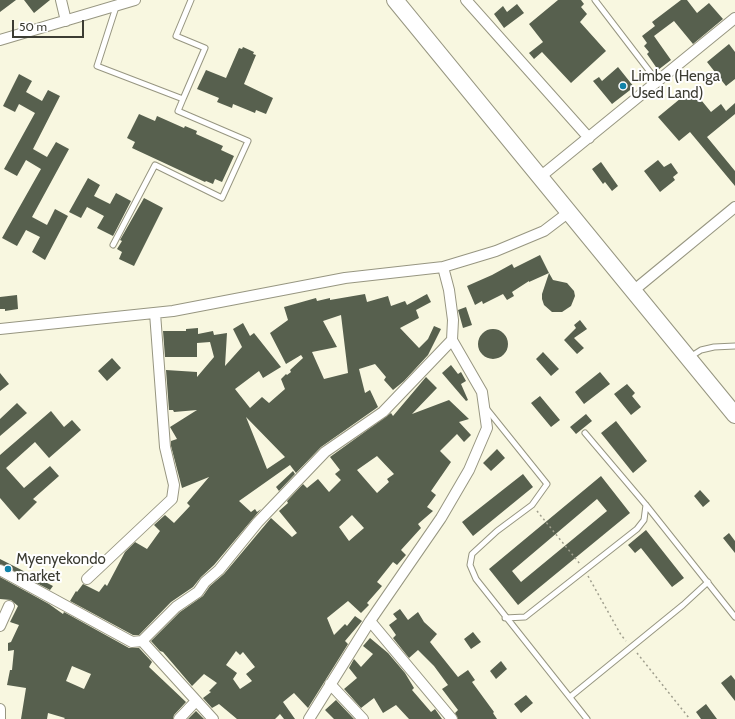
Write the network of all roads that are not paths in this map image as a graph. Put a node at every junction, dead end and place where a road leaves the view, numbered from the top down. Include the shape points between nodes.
1 (61, 0) edge
2 (135, 0) edge
3 (191, 0) edge
4 (395, 0) edge
5 (466, 0) edge
6 (595, 0) edge
7 (116, 7) junction
8 (735, 18) edge
9 (66, 21) junction
10 (0, 40) edge
11 (657, 81) junction
12 (183, 99) junction
13 (589, 138) junction
14 (540, 177) junction
15 (735, 207) edge
16 (569, 212) junction
17 (113, 245) dead end
18 (443, 267) junction
19 (633, 291) junction
20 (156, 313) junction
21 (0, 329) edge
22 (452, 340) junction
23 (735, 346) edge
24 (690, 357) junction
25 (485, 406) junction
26 (735, 415) edge
27 (585, 433) dead end
28 (646, 504) junction
29 (0, 570) edge
30 (88, 579) dead end
31 (708, 582) junction
32 (9, 606) dead end
33 (735, 617) edge
34 (506, 618) junction
35 (370, 621) junction
36 (0, 626) edge
37 (142, 641) junction
38 (330, 684) junction
39 (570, 697) junction
40 (196, 701) junction
41 (0, 709) edge
42 (0, 719) edge
43 (179, 719) edge
44 (213, 719) edge
45 (309, 719) edge
46 (363, 719) edge
47 (452, 719) edge
48 (587, 719) edge

1 - 9 street
2 - 7 street
3 - 12 lane via 176,36 204,48
4 - 14 highway
5 - 13 street
6 - 11 lane
7 - 9 street
7 - 12 lane via 97,66
8 - 11 street
9 - 10 street
11 - 13 street
12 - 17 lane via 178,111 248,141 222,198 155,165
13 - 14 street
14 - 16 highway
15 - 19 street
16 - 18 street via 544,231 496,251
16 - 19 highway
18 - 20 street via 345,278
18 - 22 street via 453,320
19 - 24 highway
20 - 21 street
20 - 30 street via 165,447 174,485 172,500
22 - 25 street via 478,383
22 - 37 street via 383,412 325,452 258,522 223,566 198,592 176,607
23 - 24 lane via 714,346
24 - 26 highway
25 - 34 lane via 547,484 532,505 497,531 472,554 470,565 476,579
25 - 35 street via 487,428 469,470 441,518
27 - 28 lane
28 - 31 lane
28 - 34 lane via 644,520 637,529 525,617
29 - 37 street via 132,642
31 - 33 lane
31 - 39 lane
32 - 36 street
34 - 39 lane
35 - 38 street
35 - 47 street
37 - 40 street
38 - 45 street
38 - 46 street
39 - 48 lane
40 - 43 street
40 - 44 street
41 - 42 street

